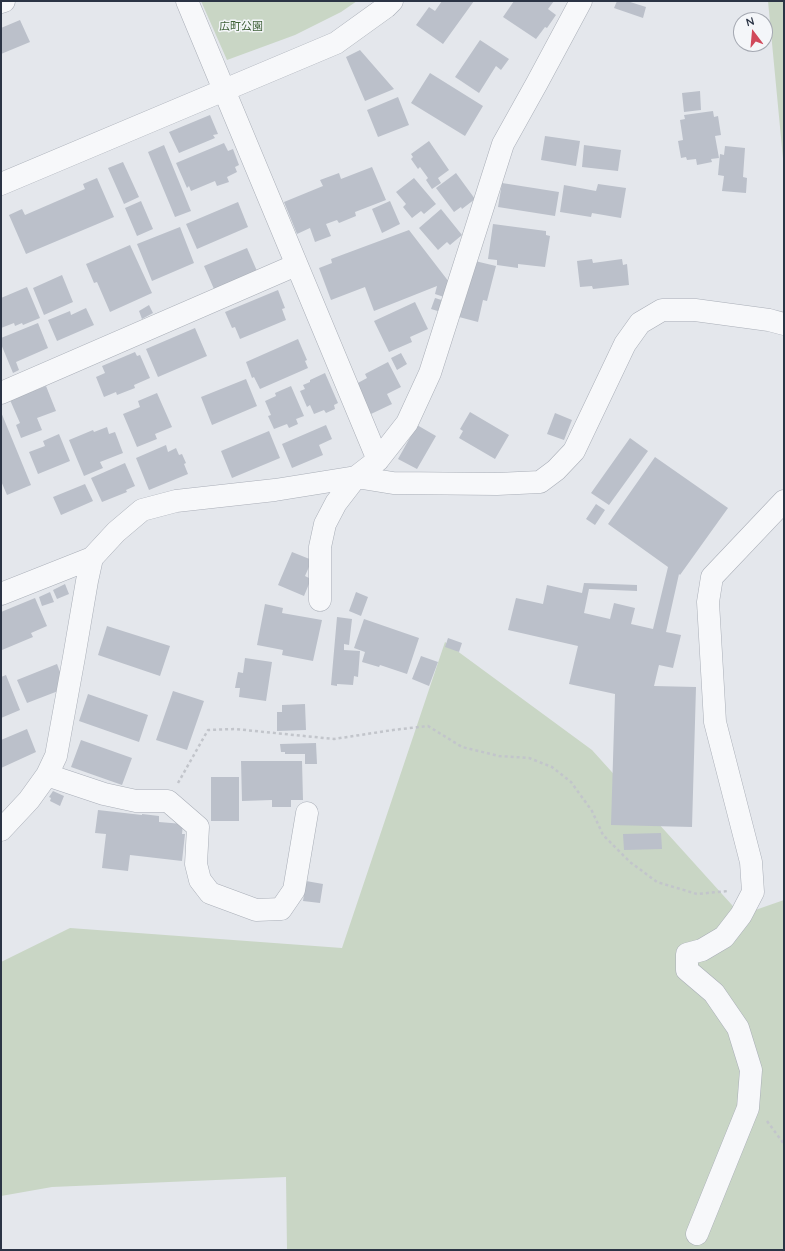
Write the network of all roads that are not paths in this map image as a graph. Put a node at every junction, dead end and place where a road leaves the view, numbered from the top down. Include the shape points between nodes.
1 (4, 1) edge
2 (187, 1) edge
3 (392, 1) edge
4 (580, 1) edge
5 (1, 2) edge
6 (224, 90) junction
7 (1, 184) edge
8 (296, 266) junction
9 (784, 324) edge
10 (1, 393) edge
11 (378, 460) junction
12 (356, 477) junction
13 (784, 501) edge
14 (92, 558) junction
15 (1, 594) edge
16 (320, 600) dead end
17 (47, 775) junction
18 (307, 813) dead end
19 (1, 829) edge
20 (698, 1234) dead end

1 - 5 street
2 - 6 street
3 - 6 street via 336,43
4 - 11 street via 503,144 430,373 407,423
6 - 7 street
6 - 8 street
8 - 10 street
8 - 11 street
9 - 12 street via 695,310 662,310 640,323 626,344 574,451 540,482 393,483
11 - 12 street
12 - 14 street via 275,490 176,501 142,510 116,532
12 - 16 street via 336,503 325,524 320,547
13 - 20 street via 712,578 708,602 715,722 751,862 752,892 741,915 724,937 702,950 686,954 687,970 714,993 738,1028 751,1070 748,1108
14 - 15 street
14 - 17 street via 56,756
17 - 18 street via 104,794 136,801 168,801 198,826 196,864 200,880 210,893 256,910 281,909 294,890
17 - 19 street via 29,800

